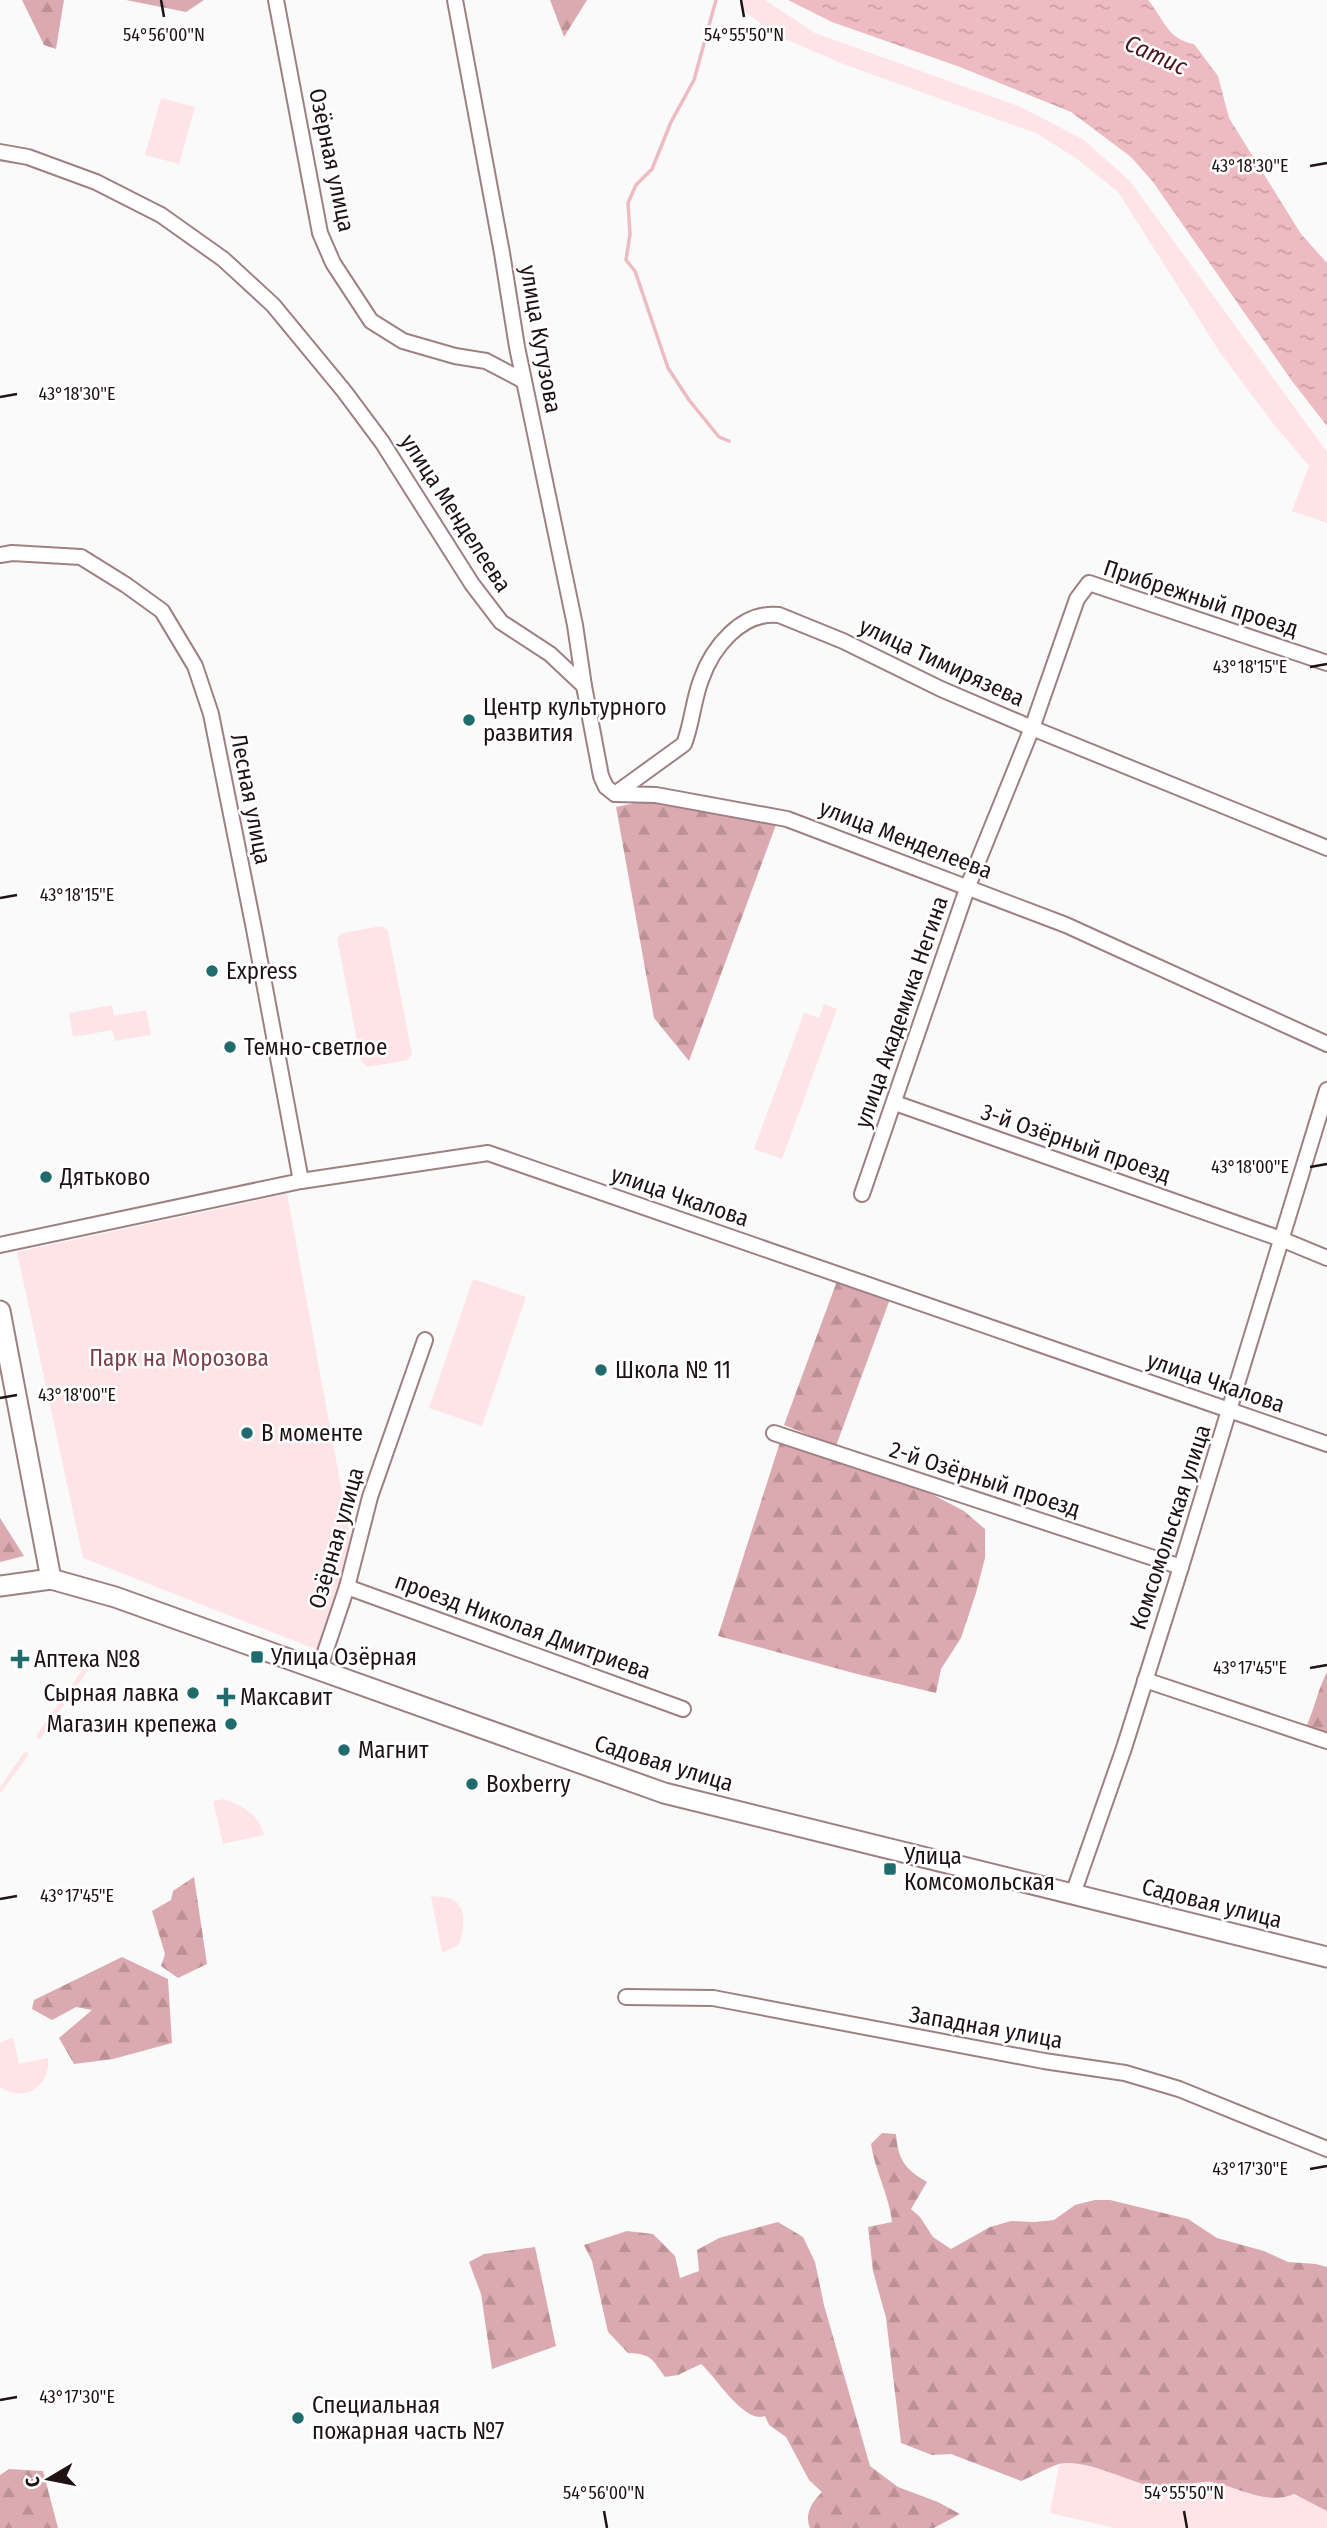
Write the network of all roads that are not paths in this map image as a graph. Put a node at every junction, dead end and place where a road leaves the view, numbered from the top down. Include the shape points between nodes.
1 (275, 0) edge
2 (455, 0) edge
3 (0, 152) edge
4 (524, 380) junction
5 (0, 555) edge
6 (1327, 663) edge
7 (584, 686) junction
8 (1031, 728) junction
9 (615, 794) junction
10 (1327, 848) edge
11 (968, 886) junction
12 (1327, 1044) edge
13 (1327, 1090) edge
14 (895, 1103) junction
15 (301, 1181) junction
16 (862, 1194) dead end
17 (1281, 1239) junction
18 (0, 1245) edge
19 (1327, 1258) edge
20 (0, 1311) edge
21 (425, 1340) dead end
22 (1231, 1410) junction
23 (774, 1433) dead end
24 (1327, 1444) edge
25 (1181, 1567) junction
26 (51, 1579) junction
27 (0, 1586) edge
28 (347, 1587) junction
29 (319, 1670) junction
30 (1145, 1680) junction
31 (683, 1709) dead end
32 (1327, 1741) edge
33 (1073, 1894) junction
34 (1327, 1957) edge
35 (626, 1997) dead end
36 (1327, 2149) edge

1 - 4 street, Озёрная улица via 320,233 333,263 371,321 403,341 486,361
2 - 4 street, улица Кутузова
3 - 7 street, улица Менделеева via 28,157 96,182 161,215 223,258 273,304 344,391 501,621 550,654
4 - 7 street, улица Кутузова
5 - 15 street, Лесная улица via 80,557 162,611 195,666 211,714
6 - 8 street, Прибрежный проезд via 1089,583 1077,599
7 - 9 street via 601,776
8 - 9 street, улица Тимирязева via 843,641 770,614 736,628 724,639 701,677 684,744
8 - 10 street, улица Тимирязева
8 - 11 street, улица Академика Негина
9 - 11 street, улица Менделеева via 656,796 787,818
11 - 12 street, улица Менделеева via 1142,958
11 - 14 street, улица Академика Негина
13 - 17 street, Комсомольская улица
14 - 16 street, улица Академика Негина
14 - 17 street, 3-й Озёрный проезд
15 - 18 street, улица Чкалова
15 - 22 street, улица Чкалова via 488,1153
17 - 19 street, 3-й Озёрный проезд
17 - 22 street, Комсомольская улица
20 - 26 street
21 - 28 street, Озёрная улица via 370,1497
22 - 24 street, улица Чкалова
22 - 25 street, Комсомольская улица
23 - 25 street, 2-й Озёрный проезд
25 - 30 street, Комсомольская улица
26 - 27 street, Садовая улица
26 - 29 street, Садовая улица via 115,1597
28 - 29 street, Озёрная улица
28 - 31 street, проезд Николая Дмитриева
29 - 33 street, Садовая улица via 664,1793
30 - 32 street
30 - 33 street, Комсомольская улица
33 - 34 street, Садовая улица
35 - 36 street, Западная улица via 713,1998 1044,2062 1125,2073 1179,2089

